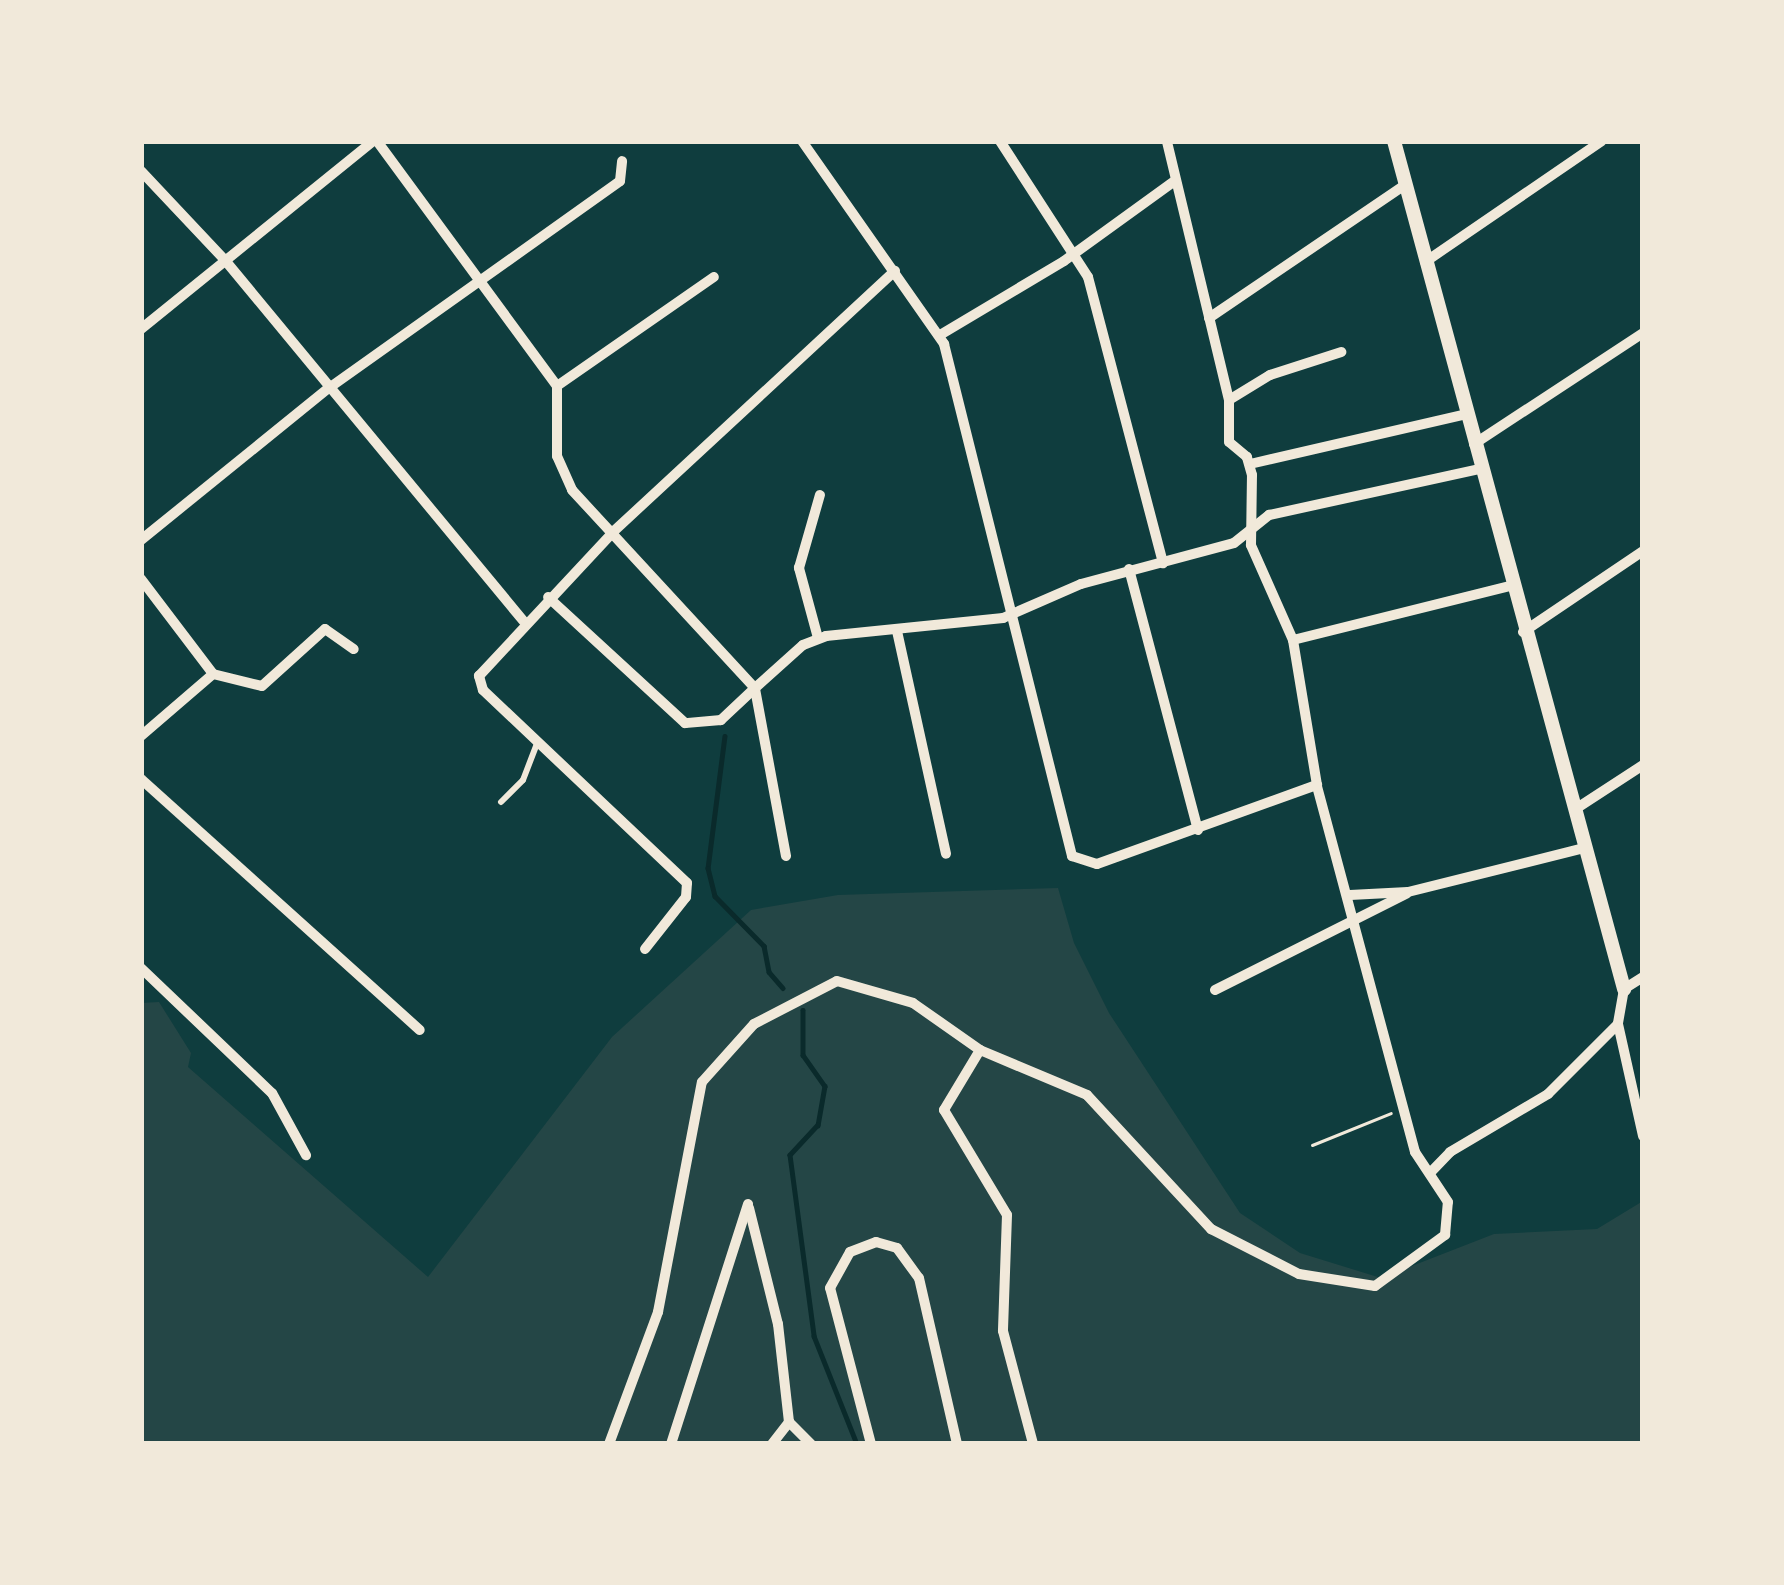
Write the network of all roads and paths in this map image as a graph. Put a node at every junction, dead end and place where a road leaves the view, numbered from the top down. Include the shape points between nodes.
1 (375, 141) edge
2 (802, 141) edge
3 (1000, 141) edge
4 (1167, 141) edge
5 (1394, 141) edge
6 (1602, 141) edge
7 (622, 161) dead end
8 (141, 170) edge
9 (1174, 182) junction
10 (1406, 185) junction
11 (1076, 250) junction
12 (224, 259) junction
13 (1425, 262) junction
14 (895, 271) junction
15 (713, 277) dead end
16 (479, 278) junction
17 (1208, 319) junction
18 (141, 329) edge
19 (1643, 332) edge
20 (940, 335) junction
21 (1340, 352) dead end
22 (557, 386) junction
23 (329, 388) junction
24 (1229, 400) junction
25 (1466, 414) junction
26 (1474, 444) junction
27 (1250, 464) junction
28 (1480, 469) junction
29 (820, 495) dead end
30 (614, 531) junction
31 (1250, 531) junction
32 (141, 541) edge
33 (1643, 550) edge
34 (1163, 563) junction
35 (1129, 569) junction
36 (141, 579) edge
37 (1510, 586) junction
38 (548, 597) junction
39 (1012, 614) junction
40 (524, 621) junction
41 (898, 631) junction
42 (1523, 632) junction
43 (818, 638) junction
44 (1293, 640) junction
45 (354, 649) dead end
46 (213, 674) junction
47 (759, 684) junction
48 (141, 736) edge
49 (538, 740) junction
50 (1643, 765) edge
51 (141, 779) edge
52 (1317, 785) junction
53 (500, 802) dead end
54 (1574, 810) junction
55 (1198, 830) junction
56 (1585, 848) junction
57 (946, 854) dead end
58 (786, 856) dead end
59 (1408, 892) junction
60 (1350, 896) junction
61 (1359, 923) junction
62 (645, 949) dead end
63 (141, 968) edge
64 (1643, 977) edge
65 (1624, 989) junction
66 (1215, 990) dead end
67 (1618, 1024) junction
68 (420, 1030) dead end
69 (980, 1050) junction
70 (1404, 1107) junction
71 (1643, 1136) edge
72 (1312, 1145) dead end
73 (306, 1155) dead end
74 (1430, 1173) junction
75 (788, 1422) junction
76 (609, 1444) edge
77 (670, 1444) edge
78 (772, 1444) edge
79 (811, 1444) edge
80 (872, 1444) edge
81 (957, 1444) edge
82 (1033, 1444) edge

1 - 12 street
1 - 16 street
2 - 14 street
3 - 11 street
4 - 9 street
5 - 10 street
6 - 13 street
7 - 16 street via 620,181
8 - 12 street
9 - 11 street
9 - 17 street
10 - 13 street
10 - 17 street
11 - 20 street
11 - 34 street
12 - 18 street
12 - 23 street
13 - 25 street
14 - 20 street
14 - 30 street
15 - 22 street
16 - 22 street
16 - 23 street
17 - 24 street
19 - 26 street
20 - 39 street
21 - 24 street via 1270,375
22 - 30 street via 563,476
23 - 32 street
23 - 40 street
24 - 27 street via 1229,442
25 - 26 street
25 - 27 street
26 - 28 street
27 - 31 street
28 - 31 street via 1269,515
28 - 37 street
29 - 43 street via 799,568
30 - 38 street
30 - 47 street
31 - 34 street
31 - 44 street
33 - 42 street
34 - 35 street
35 - 39 street
35 - 55 street
36 - 46 street
37 - 42 street
37 - 44 street
38 - 40 street
38 - 47 street via 685,723 721,720
39 - 41 street
39 - 55 street via 1067,847 1078,863 1097,865
40 - 49 street via 478,681
41 - 43 street
41 - 57 street
42 - 54 street
43 - 47 street
44 - 52 street
45 - 46 street via 325,629 262,686
46 - 48 street
47 - 58 street
49 - 53 lane via 523,780
49 - 62 street via 687,883 686,897
50 - 54 street
51 - 68 street
52 - 55 street
52 - 60 street
54 - 56 street
56 - 59 street
56 - 65 street
59 - 60 street
59 - 61 street
60 - 61 street
61 - 66 street
61 - 70 street
63 - 73 street via 272,1093
64 - 65 street
65 - 67 street
67 - 71 street
67 - 74 street via 1548,1094 1450,1152
69 - 74 street via 1087,1095 1211,1228 1316,1280 1386,1283 1438,1244 1449,1212
69 - 76 street via 913,1003 837,981 785,1004 729,1047 702,1082 658,1312
69 - 82 street via 944,1110 1007,1215 1003,1331
70 - 72 path
70 - 74 street via 1415,1152
75 - 77 street via 778,1324 748,1204
75 - 78 street
75 - 79 street
80 - 81 street via 830,1288 850,1252 876,1242 897,1248 919,1278

